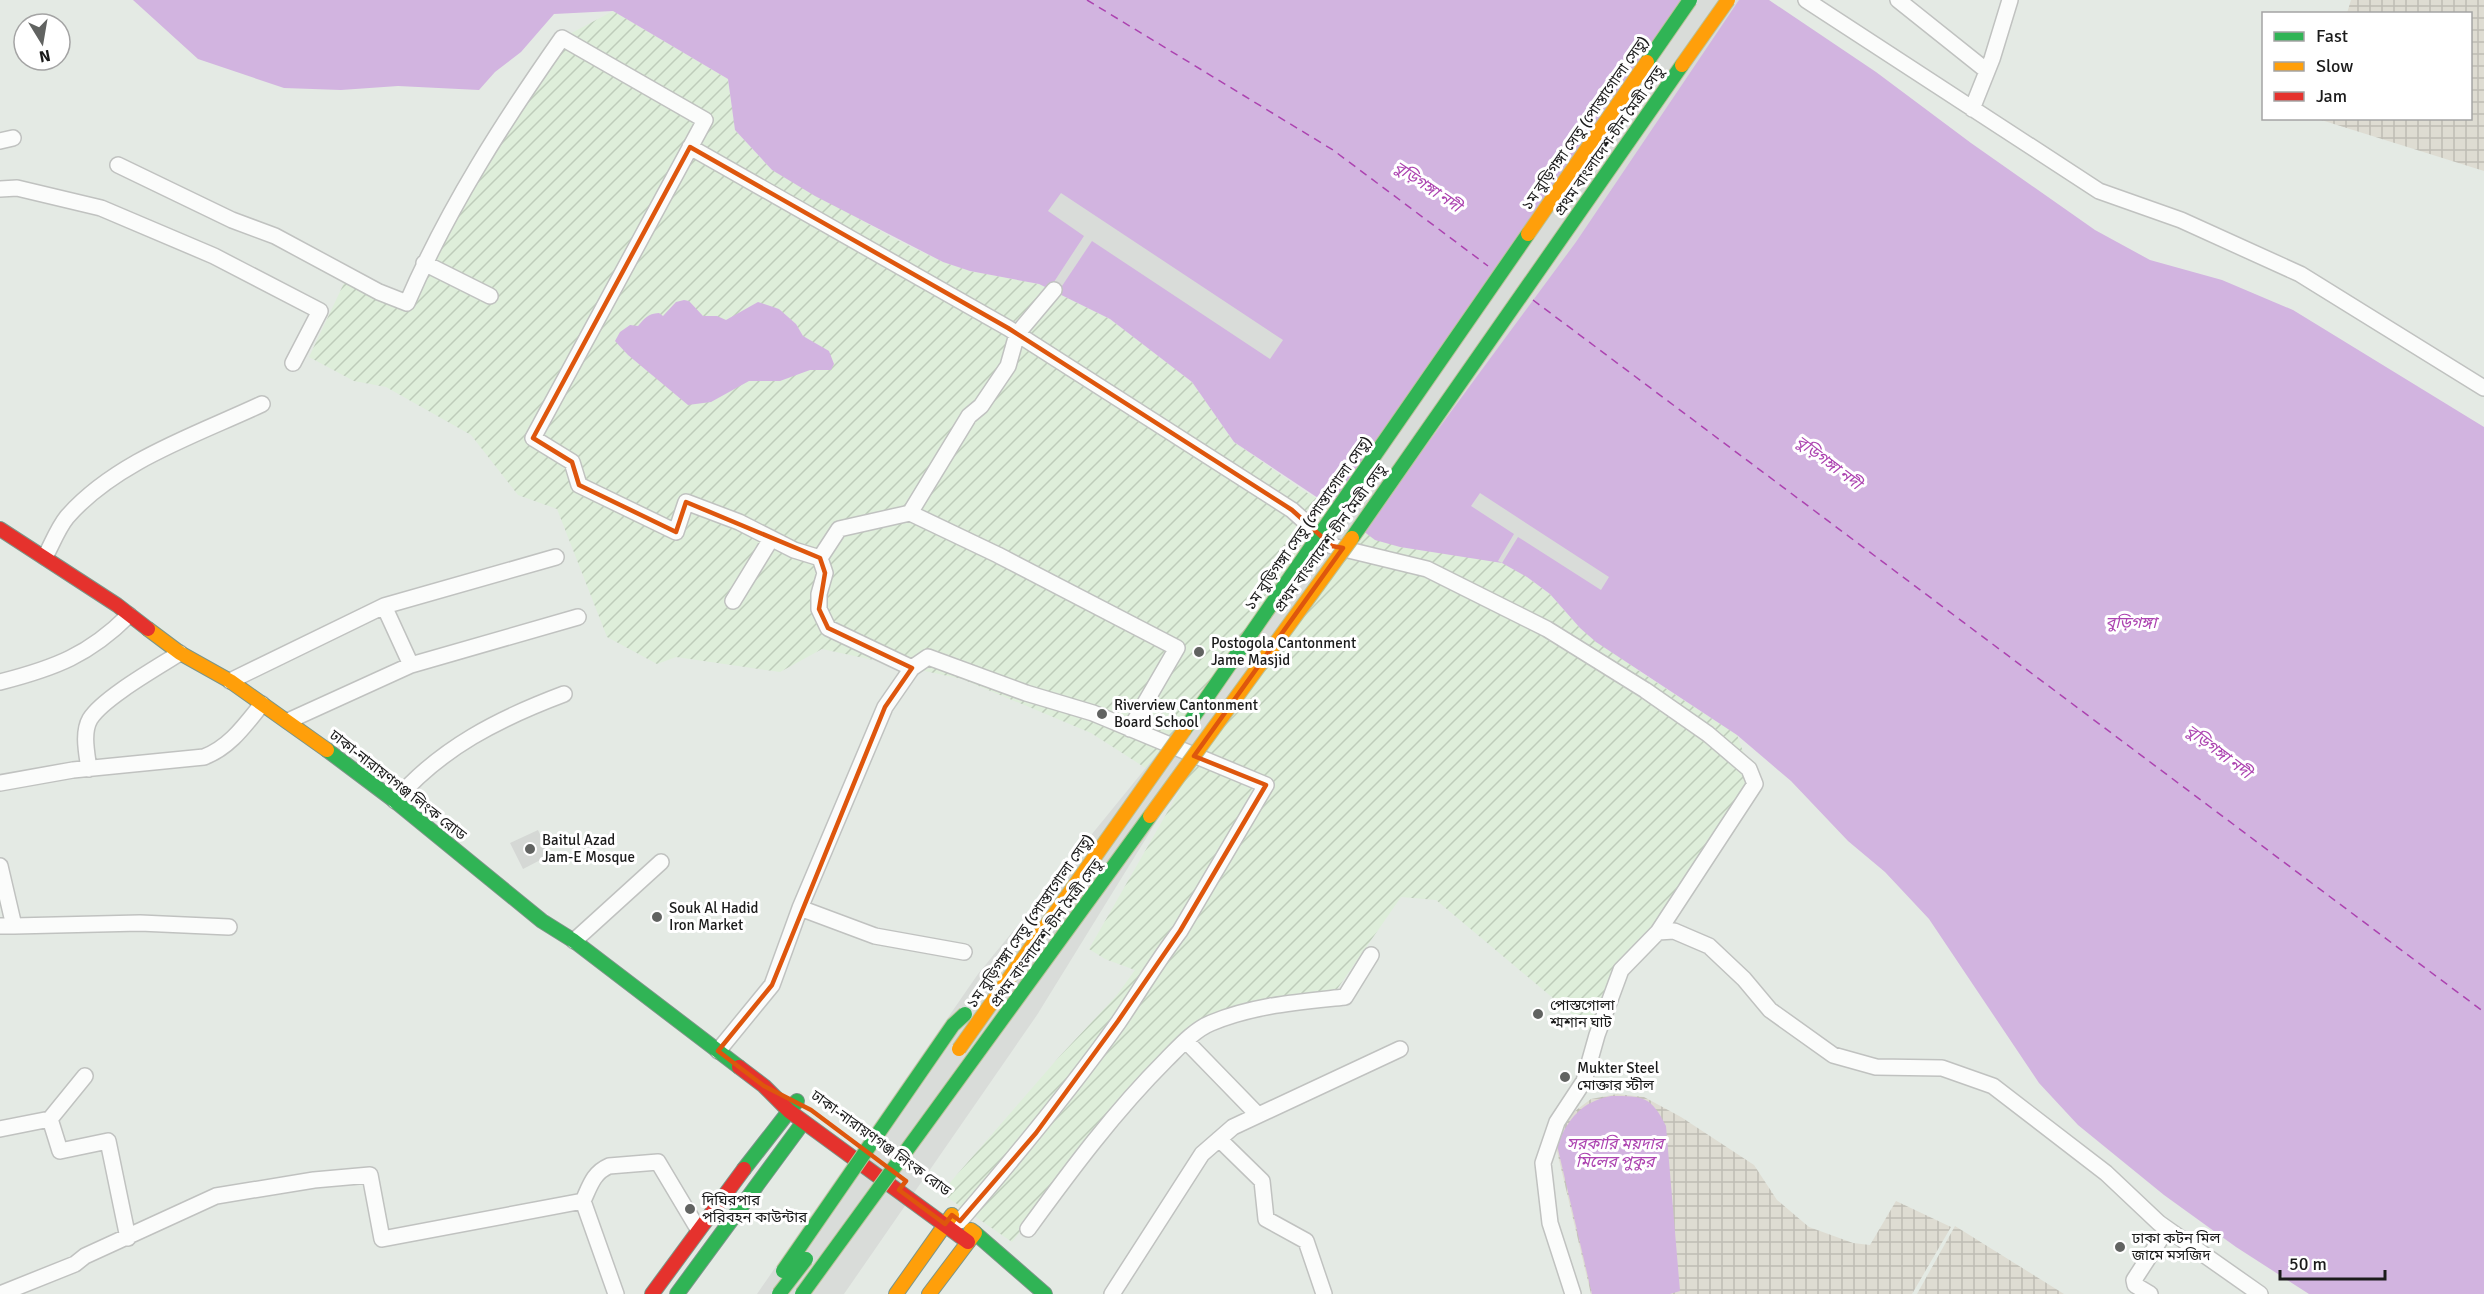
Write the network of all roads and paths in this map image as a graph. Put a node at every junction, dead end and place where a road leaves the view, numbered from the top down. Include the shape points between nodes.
1 (1690, 0) edge
2 (1728, 0) edge
3 (1806, 0) edge
4 (1898, 0) edge
5 (2010, 0) edge
6 (1987, 71) junction
7 (1972, 109) junction
8 (690, 147) junction
9 (118, 165) dead end
10 (0, 189) edge
11 (424, 263) junction
12 (1054, 290) dead end
13 (490, 296) dead end
14 (1017, 333) junction
15 (293, 363) dead end
16 (2484, 388) edge
17 (262, 404) dead end
18 (910, 513) junction
19 (0, 529) edge
20 (771, 539) junction
21 (45, 557) junction
22 (556, 557) dead end
23 (820, 558) junction
24 (733, 601) dead end
25 (384, 606) junction
26 (129, 615) junction
27 (578, 617) dead end
28 (180, 653) junction
29 (411, 665) junction
30 (912, 668) junction
31 (230, 681) junction
32 (0, 682) edge
33 (564, 694) dead end
34 (262, 704) junction
35 (288, 721) junction
36 (1130, 729) junction
37 (89, 769) junction
38 (0, 783) edge
39 (395, 801) junction
40 (661, 862) dead end
41 (0, 866) edge
42 (800, 908) junction
43 (7, 926) edge
44 (229, 927) dead end
45 (1658, 932) junction
46 (574, 941) junction
47 (964, 952) dead end
48 (1371, 955) dead end
49 (1018, 966) junction
50 (1034, 977) junction
51 (1185, 1041) junction
52 (999, 1048) dead end
53 (1400, 1049) dead end
54 (718, 1051) junction
55 (950, 1062) dead end
56 (85, 1076) dead end
57 (793, 1106) junction
58 (1257, 1114) junction
59 (808, 1115) junction
60 (51, 1119) junction
61 (0, 1129) edge
62 (1219, 1139) junction
63 (881, 1157) dead end
64 (906, 1181) dead end
65 (861, 1185) dead end
66 (892, 1200) dead end
67 (583, 1201) junction
68 (847, 1203) dead end
69 (952, 1223) junction
70 (698, 1228) junction
71 (1028, 1229) dead end
72 (2167, 1229) junction
73 (972, 1237) junction
74 (128, 1238) junction
75 (722, 1257) dead end
76 (32, 1288) edge
77 (2132, 1289) edge
78 (0, 1294) edge
79 (616, 1294) edge
80 (652, 1294) edge
81 (677, 1294) edge
82 (694, 1294) edge
83 (767, 1294) edge
84 (779, 1294) edge
85 (802, 1294) edge
86 (896, 1294) edge
87 (906, 1294) edge
88 (929, 1294) edge
89 (1045, 1294) edge
90 (1112, 1294) edge
91 (1324, 1294) edge
92 (1573, 1294) edge
93 (2150, 1294) edge
94 (2260, 1294) edge

1 - 49 main road, ১ম বুড়িগঙ্গা সেতু (পোস্তাগোলা সেতু), bridge
2 - 50 main road, প্রথম বাংলাদেশ-চীন মৈত্রী সেতু, bridge via 1362,522
3 - 7 street
4 - 6 street
5 - 6 street
6 - 7 street
7 - 16 street via 2099,191 2181,220 2300,274
8 - 11 street via 705,120 562,38 495,134
8 - 14 street
8 - 20 street via 533,438 572,462 579,485 676,532 686,502
9 - 11 street via 232,220 275,236 407,303
10 - 15 street via 17,188 101,208 214,256 320,311
11 - 13 street
12 - 14 street
14 - 18 street via 1008,366 981,406 969,416
14 - 45 street via 1292,510 1332,546 1427,569 1547,629 1654,696 1749,769 1755,784
17 - 21 street via 111,479 66,519
18 - 23 street via 839,529
18 - 36 street via 1177,648
19 - 21 main road, ঢাকা-নারায়ণগঞ্জ লিংক রোড
20 - 23 street
20 - 24 street
21 - 26 main road, ঢাকা-নারায়ণগঞ্জ লিংক রোড
22 - 25 street
23 - 30 street via 825,573 819,609 828,628
25 - 29 street
25 - 31 street
26 - 28 main road, ঢাকা-নারায়ণগঞ্জ লিংক রোড
26 - 32 street via 104,640 58,664
27 - 29 street
28 - 31 main road, ঢাকা-নারায়ণগঞ্জ লিংক রোড
28 - 37 street via 115,696 90,719 85,741
29 - 35 street
30 - 36 street via 928,657
30 - 42 street via 885,706
31 - 34 main road, ঢাকা-নারায়ণগঞ্জ লিংক রোড
33 - 39 street via 520,710 464,741 415,778
34 - 35 main road, ঢাকা-নারায়ণগঞ্জ লিংক রোড
34 - 37 street via 219,751 204,757
35 - 39 main road, ঢাকা-নারায়ণগঞ্জ লিংক রোড
36 - 69 street via 1266,785 1180,931 1118,1022 1036,1133
37 - 38 street
39 - 46 main road, ঢাকা-নারায়ণগঞ্জ লিংক রোড via 543,921
40 - 46 street
41 - 43 street
42 - 47 street via 875,936
42 - 54 street via 772,985
43 - 44 street via 140,923
45 - 72 street via 1674,931 1708,946 1770,1010 1833,1054 1876,1067 1942,1068 1993,1086 2097,1166
45 - 92 street via 1621,970 1584,1081 1557,1122 1543,1163 1550,1223
46 - 54 main road, ঢাকা-নারায়ণগঞ্জ লিংক রোড
48 - 51 street via 1345,997 1243,1012 1209,1024
49 - 55 main road, ১ম বুড়িগঙ্গা সেতু (পোস্তাগোলা সেতু), bridge
49 - 83 main road, bridge via 953,1025
50 - 52 main road, bridge
50 - 85 main road, প্রথম বাংলাদেশ-চীন মৈত্রী সেতু, bridge
51 - 58 street
51 - 71 street via 1096,1137
53 - 58 street
54 - 57 main road, ঢাকা-নারায়ণগঞ্জ লিংক রোড
56 - 60 street
57 - 59 main road, ঢাকা-নারায়ণগঞ্জ লিংক রোড
57 - 70 main road
58 - 62 street
59 - 69 main road, ঢাকা-নারায়ণগঞ্জ লিংক রোড via 818,1129
59 - 81 main road
60 - 61 street
60 - 74 street via 60,1151 108,1141
62 - 90 street via 1202,1154
62 - 91 street via 1262,1181 1266,1219 1306,1241
63 - 65 main road
64 - 66 main road
67 - 70 street via 594,1174 602,1169 658,1162
67 - 74 street via 382,1239 370,1175 216,1196 160,1219
67 - 79 street
68 - 84 main road, bridge
69 - 73 main road, ঢাকা-নারায়ণগঞ্জ লিংক রোড
69 - 86 main road
69 - 87 main road
70 - 80 main road
72 - 77 street
72 - 94 street
73 - 88 main road
73 - 89 main road, ঢাকা-নারায়ণগঞ্জ লিংক রোড via 1006,1259
74 - 76 street
75 - 82 main road
76 - 78 street
77 - 93 street

